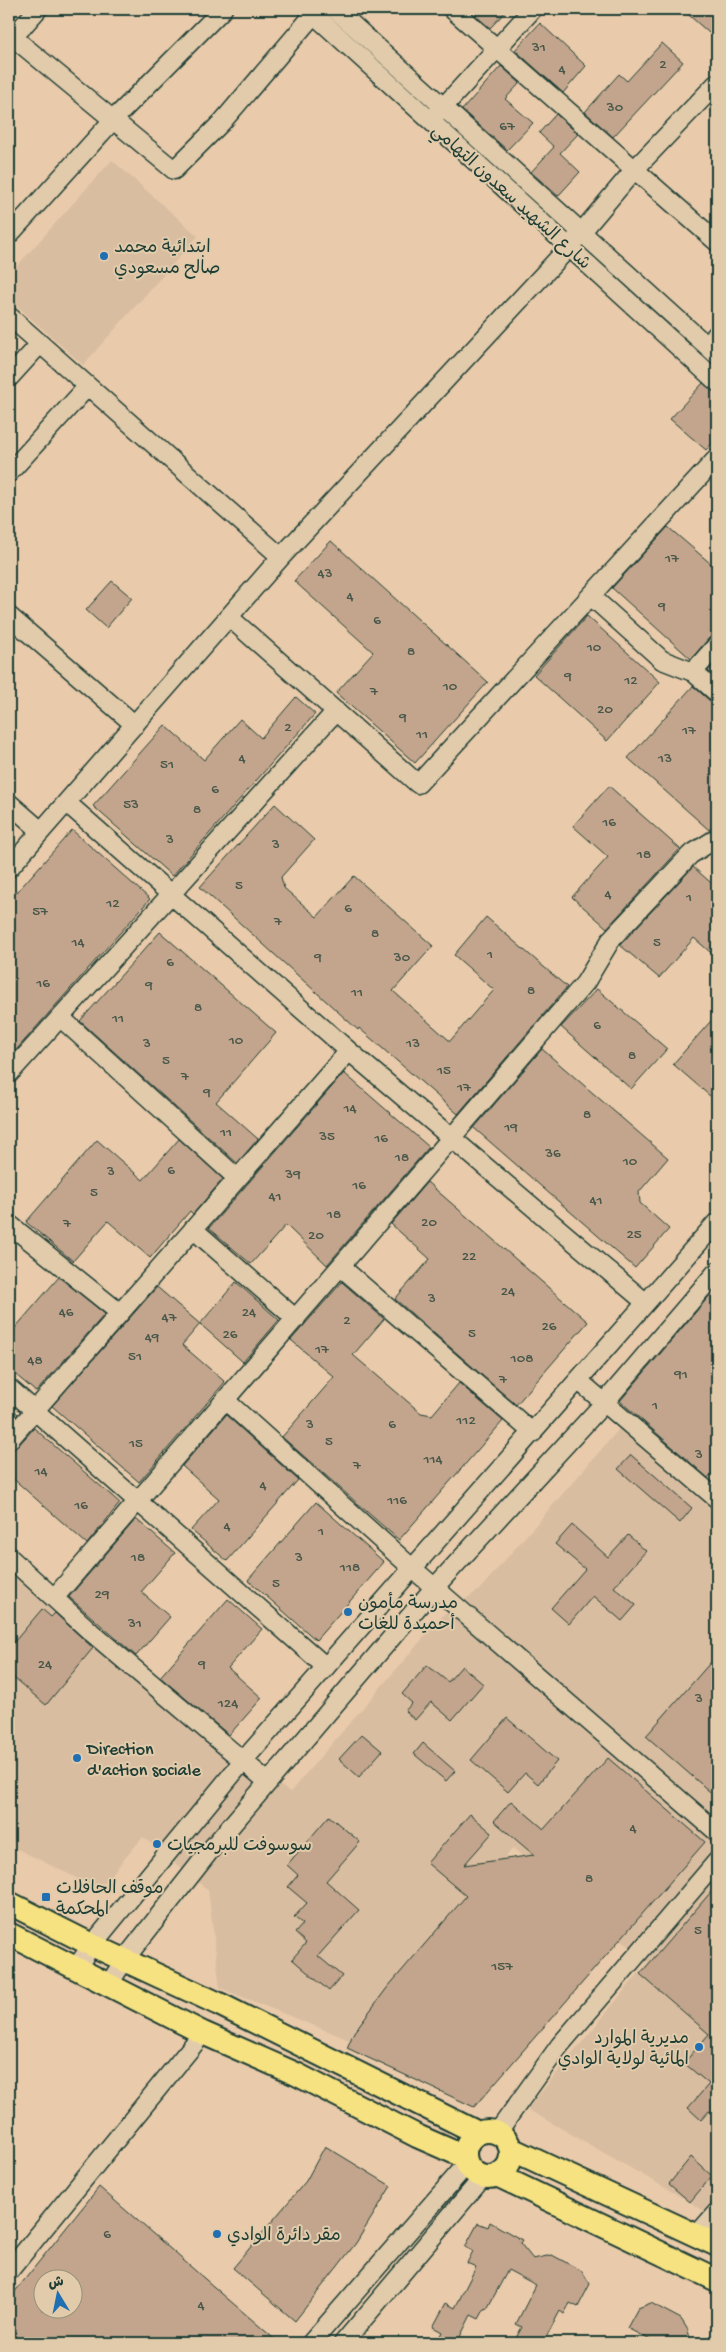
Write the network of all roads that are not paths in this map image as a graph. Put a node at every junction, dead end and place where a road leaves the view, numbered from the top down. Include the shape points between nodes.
1 (38, 9) edge
2 (223, 9) edge
3 (335, 9) edge
4 (452, 9) edge
5 (533, 9) edge
6 (311, 11) edge
7 (10, 38) edge
8 (498, 48) junction
9 (717, 83) edge
10 (443, 108) junction
11 (113, 120) junction
12 (430, 121) junction
13 (634, 170) junction
14 (9, 234) edge
15 (581, 234) junction
16 (717, 242) edge
17 (570, 247) junction
18 (9, 316) edge
19 (40, 344) junction
20 (714, 345) edge
21 (9, 378) edge
22 (717, 382) edge
23 (88, 386) junction
24 (717, 458) edge
25 (9, 473) edge
26 (281, 557) junction
27 (592, 597) junction
28 (9, 616) edge
29 (229, 616) junction
30 (717, 645) edge
31 (693, 672) junction
32 (717, 693) edge
33 (336, 711) junction
34 (135, 724) junction
35 (9, 803) edge
36 (66, 803) junction
37 (41, 831) junction
38 (714, 846) edge
39 (9, 868) edge
40 (171, 896) junction
41 (61, 1018) junction
42 (349, 1051) junction
43 (9, 1073) edge
44 (452, 1139) junction
45 (237, 1178) junction
46 (717, 1222) edge
47 (9, 1224) edge
48 (193, 1229) junction
49 (341, 1267) junction
50 (717, 1271) edge
51 (645, 1302) junction
52 (120, 1313) junction
53 (296, 1318) junction
54 (579, 1381) junction
55 (9, 1388) edge
56 (225, 1400) junction
57 (605, 1402) junction
58 (35, 1410) junction
59 (533, 1432) junction
60 (9, 1440) edge
61 (716, 1494) edge
62 (138, 1501) junction
63 (9, 1557) edge
64 (412, 1568) junction
65 (434, 1588) junction
66 (54, 1598) junction
67 (326, 1667) junction
68 (243, 1761) junction
69 (268, 1782) junction
70 (717, 1832) edge
71 (717, 1861) edge
72 (9, 1902) edge
73 (9, 1934) edge
74 (92, 1945) junction
75 (125, 1959) junction
76 (76, 1968) junction
77 (109, 1984) junction
78 (204, 2033) junction
79 (495, 2138) junction
80 (478, 2168) junction
81 (717, 2212) edge
82 (697, 2236) junction
83 (717, 2245) edge
84 (9, 2271) edge
85 (717, 2280) edge
86 (311, 2343) edge
87 (343, 2343) edge

1 - 7 street
2 - 11 street
3 - 10 street, شارع الشهيد سعدون التهامي
4 - 8 street
5 - 8 street
6 - 11 street via 222,122 174,170
6 - 12 street, شارع الشهيد سعدون التهامي
7 - 11 street
8 - 10 street
8 - 13 street
9 - 13 street
10 - 12 street
10 - 15 street, شارع الشهيد سعدون التهامي
11 - 14 street
12 - 17 street, شارع الشهيد سعدون التهامي
13 - 15 street
13 - 16 street
15 - 17 street
15 - 20 street, شارع الشهيد سعدون التهامي
17 - 22 street, شارع الشهيد سعدون التهامي
17 - 26 street
18 - 19 street
19 - 21 street
19 - 23 street
23 - 25 street
23 - 26 street
24 - 27 street
26 - 29 street
27 - 31 street via 662,660
27 - 33 street via 418,784
28 - 34 street
29 - 33 street
29 - 34 street
30 - 31 street
31 - 32 street
33 - 40 street
34 - 36 street
35 - 37 street
36 - 37 street
36 - 40 street
37 - 39 street
38 - 44 street via 690,855 612,938 586,983
40 - 41 street
40 - 42 street
41 - 43 street
41 - 45 street
42 - 44 street
42 - 45 street
44 - 49 street
44 - 51 street
45 - 48 street
46 - 51 street
47 - 52 street
48 - 52 street
48 - 53 street
49 - 53 street
49 - 59 street
50 - 57 street
51 - 54 street
52 - 58 street
53 - 56 street
54 - 57 street
54 - 59 street
55 - 58 street
56 - 62 street
56 - 64 street
57 - 61 street
57 - 65 street
58 - 60 street
58 - 62 street
59 - 64 street
62 - 66 street
62 - 67 street
63 - 66 street
64 - 65 street
64 - 67 street
65 - 69 street
65 - 70 street
66 - 68 street
67 - 68 street
68 - 69 street
68 - 74 street
69 - 75 street
71 - 79 street via 560,2045
72 - 74 main road
73 - 76 main road
74 - 75 main road
74 - 76 street
75 - 77 street
75 - 79 main road
76 - 77 main road
77 - 78 main road
78 - 80 main road via 296,2074
78 - 84 street
79 - 80 main road via 468,2143
79 - 80 main road via 510,2162 507,2167
79 - 82 main road
80 - 85 main road
80 - 86 street
80 - 87 street
81 - 82 street
82 - 83 main road

